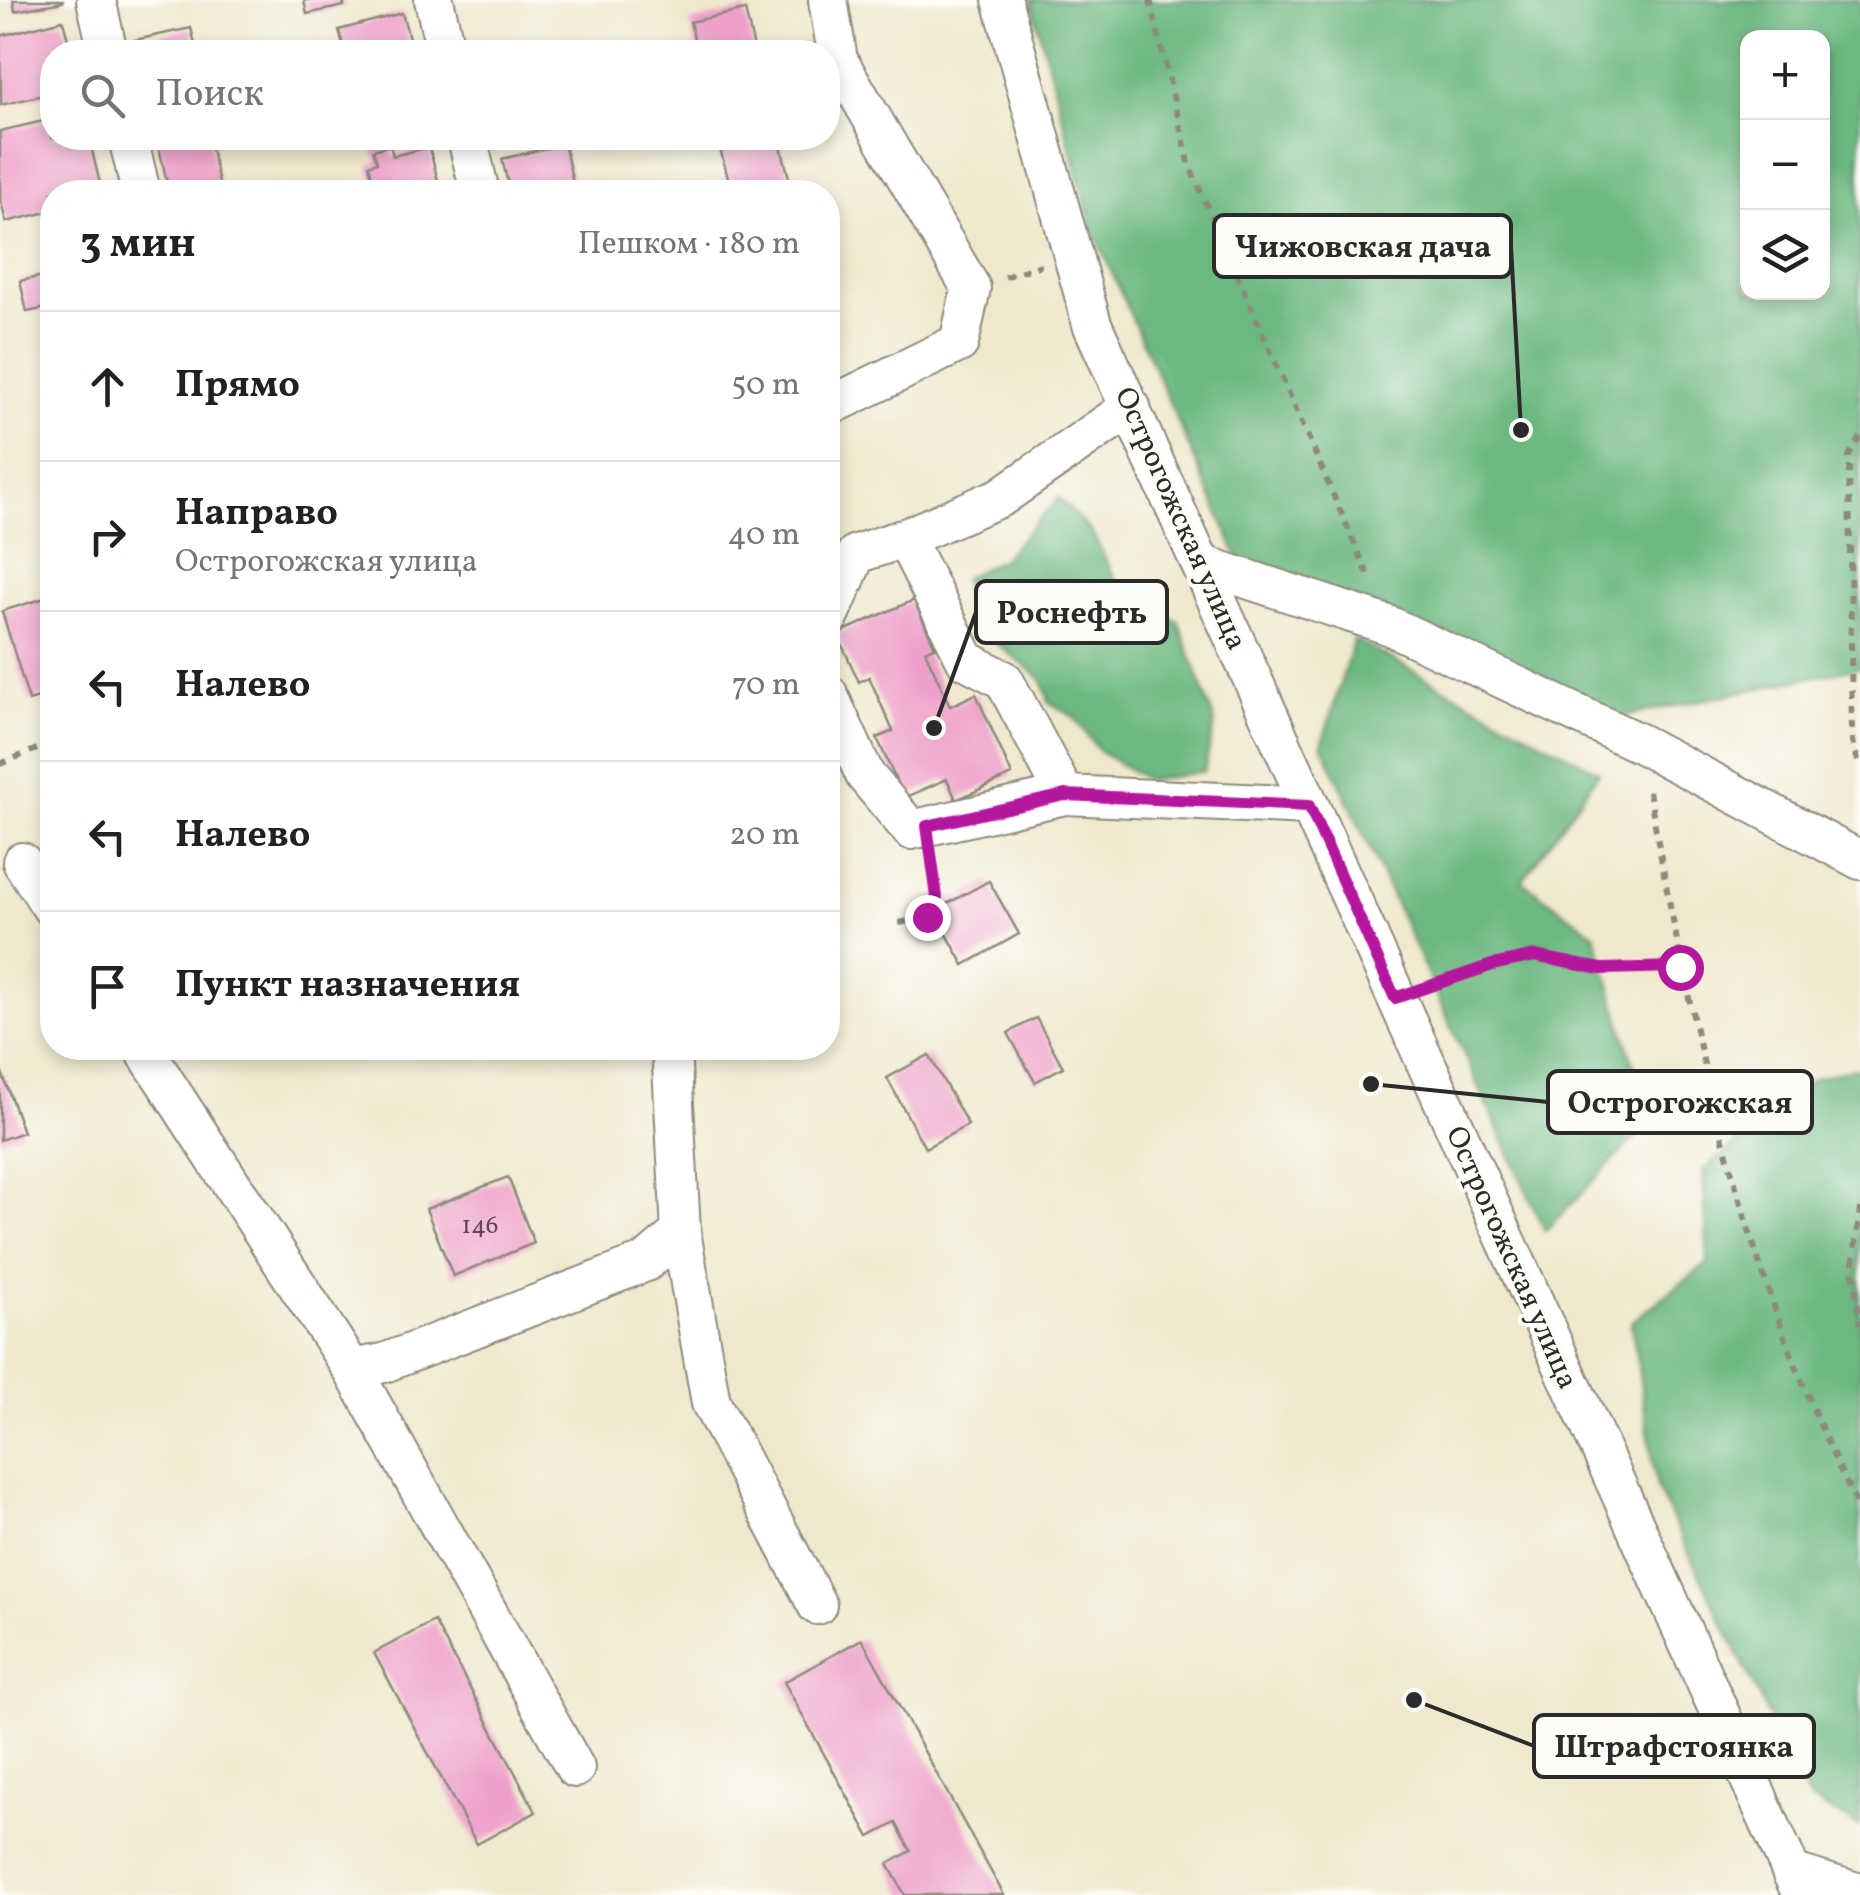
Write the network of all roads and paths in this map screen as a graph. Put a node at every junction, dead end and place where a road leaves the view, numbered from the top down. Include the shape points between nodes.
1 (96, 0) edge
2 (434, 0) edge
3 (828, 0) edge
4 (1002, 0) edge
5 (1150, 0) edge
6 (105, 40) edge
7 (443, 40) edge
8 (835, 40) edge
9 (840, 63) edge
10 (131, 150) edge
11 (470, 150) edge
12 (138, 180) edge
13 (477, 180) edge
14 (1070, 255) junction
15 (971, 288) junction
16 (840, 401) edge
17 (1131, 407) junction
18 (1860, 437) edge
19 (905, 538) junction
20 (1201, 564) junction
21 (840, 592) edge
22 (1388, 625) junction
23 (840, 720) edge
24 (1641, 744) junction
25 (40, 748) edge
26 (0, 764) edge
27 (1860, 766) edge
28 (1065, 795) junction
29 (1309, 806) junction
30 (927, 826) junction
31 (1860, 860) edge
32 (22, 862) dead end
33 (40, 890) edge
34 (899, 924) dead end
35 (1680, 967) junction
36 (1395, 998) junction
37 (151, 1060) edge
38 (672, 1060) edge
39 (1860, 1208) edge
40 (681, 1232) junction
41 (1860, 1261) edge
42 (1853, 1269) junction
43 (1860, 1325) edge
44 (352, 1369) junction
45 (1860, 1511) edge
46 (817, 1605) dead end
47 (575, 1768) dead end
48 (1797, 1884) edge
49 (1860, 1893) edge

1 - 6 street
2 - 7 street
3 - 8 street
4 - 14 street, Острогожская улица
5 - 22 path via 1190,167
9 - 15 street
10 - 12 street
11 - 13 street
14 - 15 path
14 - 17 street, Острогожская улица via 1092,324
15 - 16 street via 959,343
17 - 19 street via 1000,498
17 - 20 street, Острогожская улица
18 - 27 path via 1849,456 1852,741
19 - 21 street via 856,554
19 - 28 street via 966,660 1004,680
20 - 22 street
20 - 29 street, Острогожская улица
22 - 24 street
23 - 30 street via 865,775 911,830
24 - 31 street
24 - 35 path
25 - 26 path
28 - 29 street
28 - 30 street
29 - 36 street, Острогожская улица
30 - 34 path via 937,897 927,917
32 - 33 street
35 - 36 path via 1601,969 1535,956
35 - 45 path via 1752,1251
36 - 48 street, Острогожская улица
37 - 44 street
38 - 40 street
39 - 42 path
40 - 44 street via 646,1262 384,1363
40 - 46 street via 711,1403
41 - 42 path
42 - 43 path
44 - 47 street
48 - 49 street

